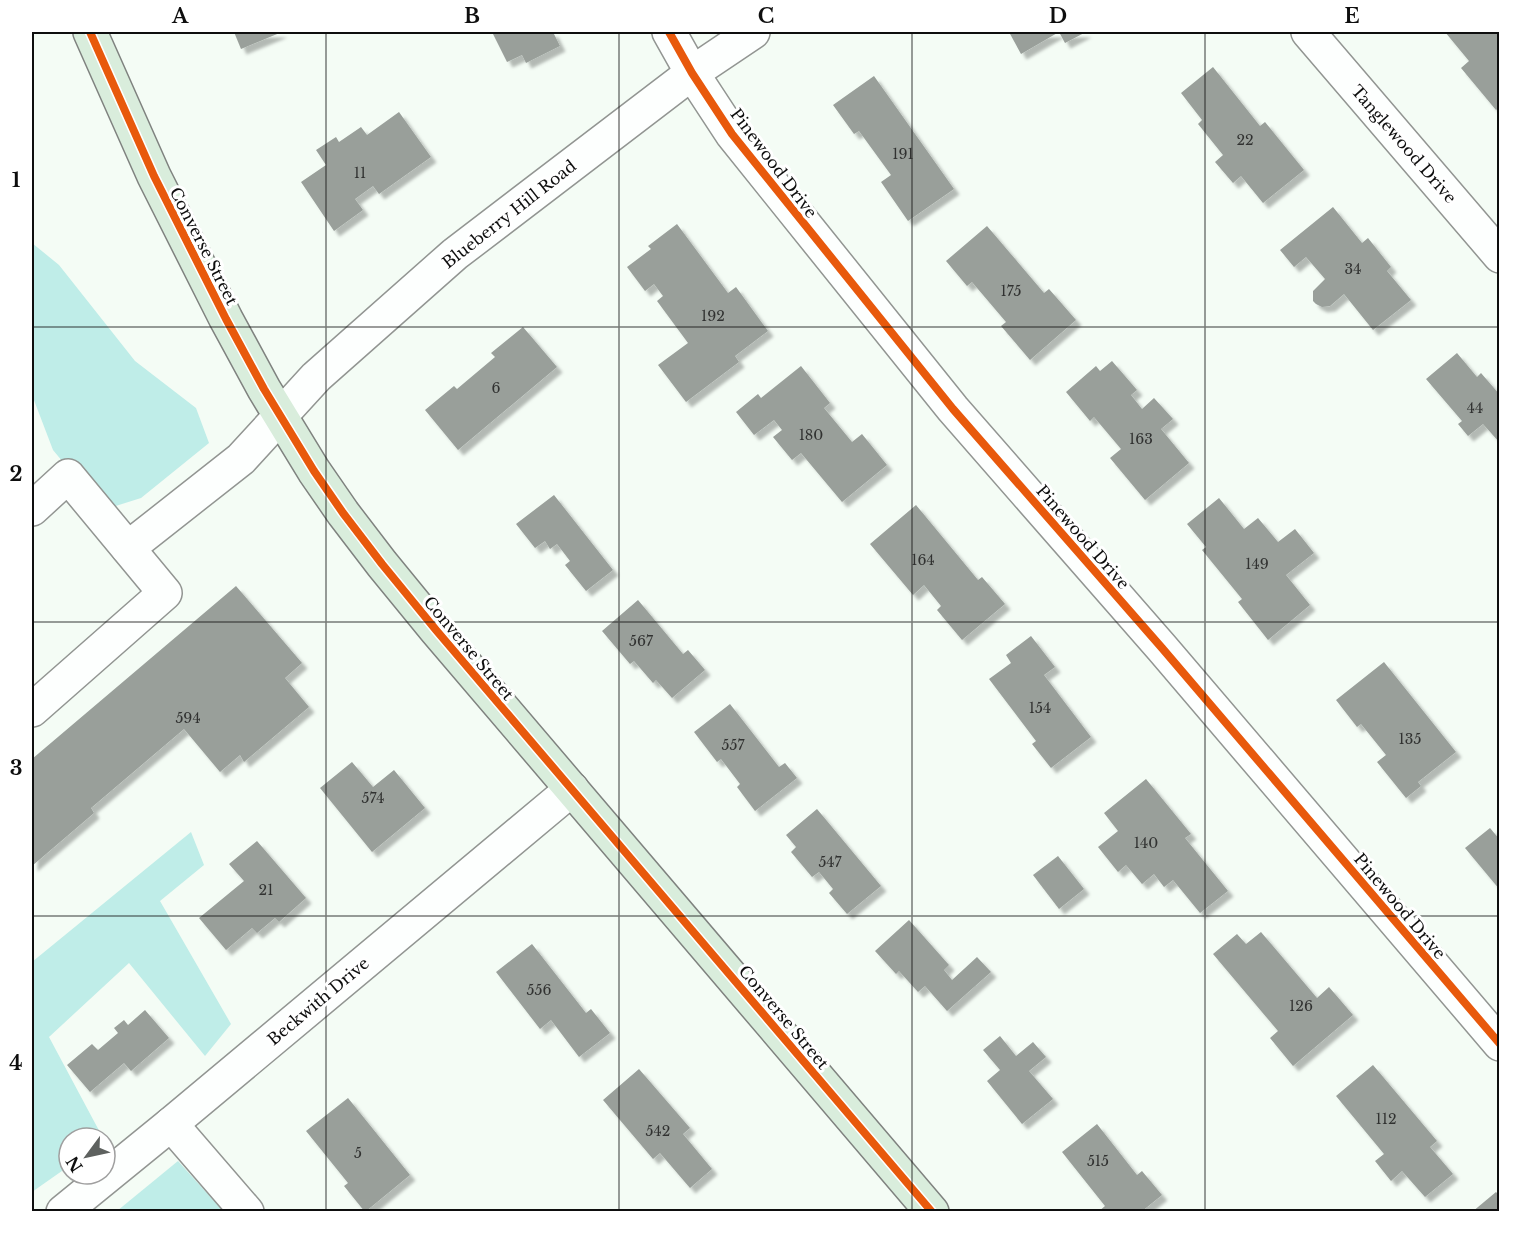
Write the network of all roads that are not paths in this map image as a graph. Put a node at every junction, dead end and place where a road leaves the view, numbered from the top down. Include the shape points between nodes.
1 (90, 32) edge
2 (669, 32) edge
3 (753, 32) edge
4 (1308, 32) edge
5 (692, 73) junction
6 (1500, 256) edge
7 (281, 415) junction
8 (32, 509) edge
9 (128, 548) junction
10 (32, 710) edge
11 (572, 789) junction
12 (1500, 1044) edge
13 (171, 1124) junction
14 (63, 1212) edge
15 (247, 1212) edge
16 (932, 1212) edge

1 - 7 main road, Converse Street via 154,176 225,319
2 - 5 street, Pinewood Drive
3 - 5 street, Blueberry Hill Road
4 - 6 street, Tanglewood Drive
5 - 7 street, Blueberry Hill Road via 455,254 316,377
5 - 12 street, Pinewood Drive via 732,134 953,409
7 - 9 street, Blueberry Hill Road via 241,459
7 - 11 main road, Converse Street via 314,471 382,564
8 - 9 street via 68,477
9 - 10 street via 165,593
11 - 13 street, Beckwith Drive
11 - 16 main road, Converse Street
13 - 14 street, Beckwith Drive
13 - 15 street

